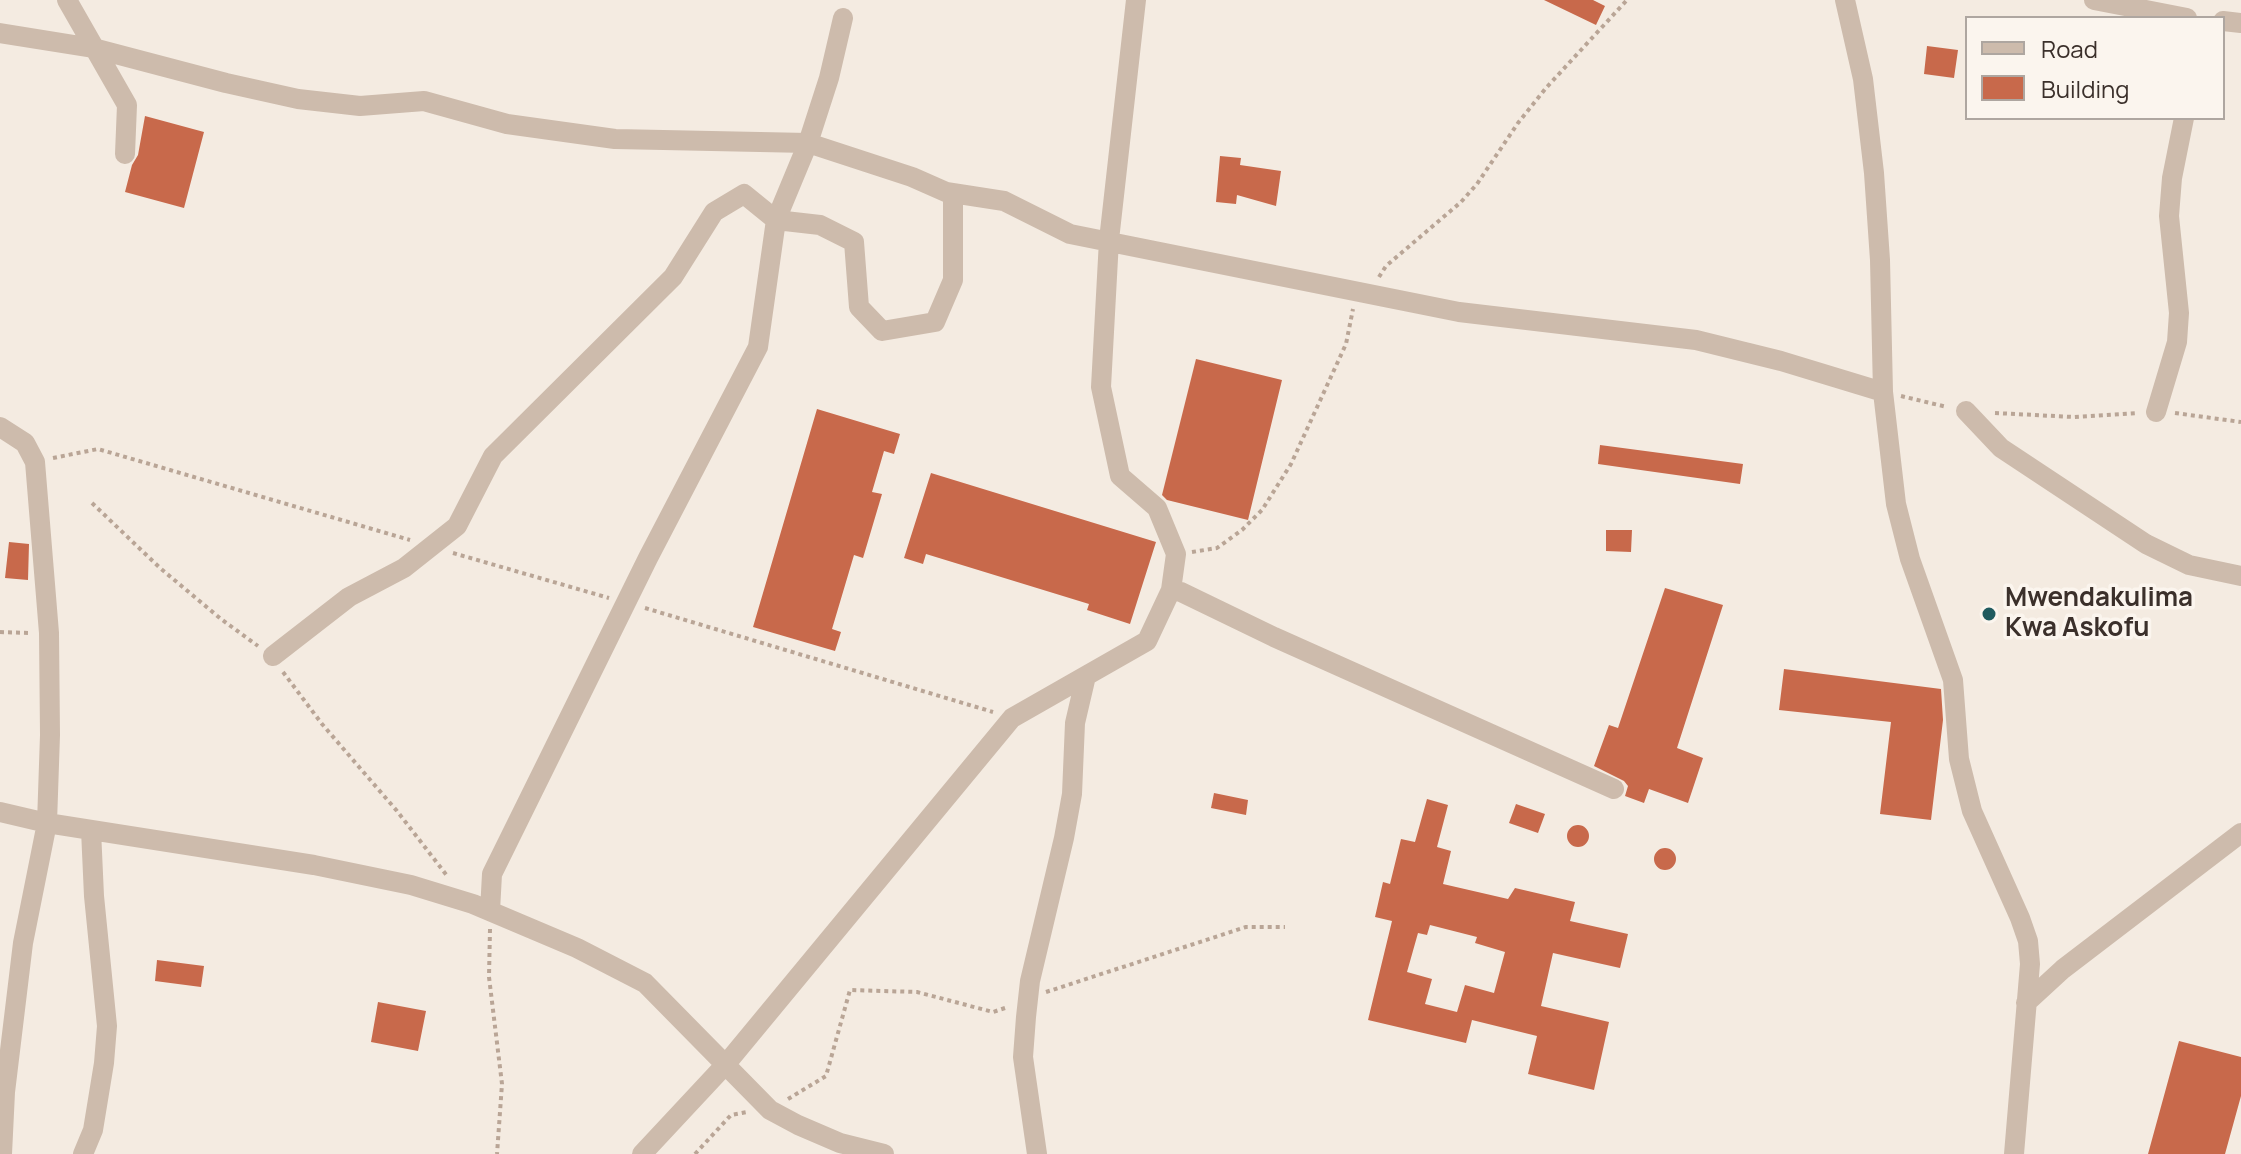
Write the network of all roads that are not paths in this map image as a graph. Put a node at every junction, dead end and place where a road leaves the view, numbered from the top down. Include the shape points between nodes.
1 (67, 0) edge
2 (1136, 0) edge
3 (1845, 0) edge
4 (2094, 0) edge
5 (2177, 16) edge
6 (843, 18) dead end
7 (0, 33) edge
8 (93, 48) junction
9 (2184, 120) edge
10 (808, 143) junction
11 (125, 154) dead end
12 (953, 193) junction
13 (776, 220) junction
14 (1109, 240) junction
15 (1883, 392) junction
16 (1966, 411) road end
17 (2156, 412) road end
18 (0, 427) edge
19 (2241, 576) edge
20 (1171, 590) junction
21 (273, 656) road end
22 (1086, 676) junction
23 (1614, 789) dead end
24 (0, 812) edge
25 (47, 823) junction
26 (91, 830) junction
27 (2241, 833) edge
28 (490, 911) junction
29 (2026, 1003) junction
30 (726, 1064) junction
31 (2, 1154) edge
32 (83, 1154) edge
33 (642, 1154) edge
34 (884, 1154) edge
35 (1037, 1154) edge
36 (2014, 1154) edge

1 - 8 street
2 - 14 street
3 - 15 street via 1863,79 1874,173
4 - 5 street
6 - 10 street
7 - 8 street
8 - 10 street via 298,99 360,106 424,101 507,124 615,139
8 - 11 street via 127,105
9 - 17 street via 2169,216 2177,342
10 - 12 street
10 - 13 street
12 - 13 street via 953,280 935,322 882,331 859,307 854,242 820,225
12 - 14 street via 1004,201 1070,234
13 - 21 street via 744,194 714,212 673,277 493,456 457,526 404,568 349,597
13 - 28 street via 758,347 492,874
14 - 15 street via 1459,312 1696,340
14 - 20 street via 1101,387 1120,476 1157,508 1176,554
15 - 29 street via 1896,504 1953,680 1959,759 1972,811 2028,941
16 - 19 street via 2021,463 2146,544 2189,565
18 - 25 street via 25,443 35,462 49,633
20 - 22 street via 1147,641
20 - 23 street
22 - 30 street via 1012,718
22 - 35 street via 1075,723 1067,823 1026,1017 1023,1057
24 - 25 street
25 - 26 street
25 - 31 street via 23,943
26 - 28 street via 314,865 411,885
26 - 32 street via 107,1026 93,1130
27 - 29 street
28 - 30 street via 645,983
29 - 36 street
30 - 33 street
30 - 34 street via 770,1110 840,1143

